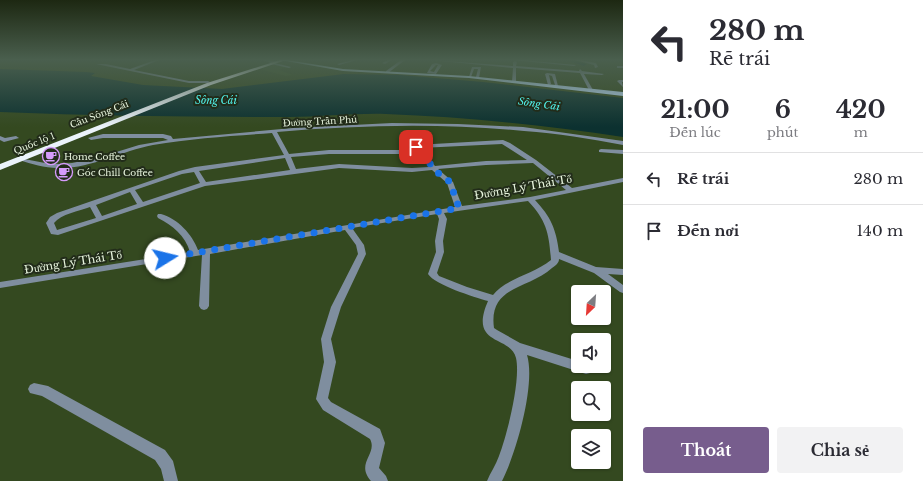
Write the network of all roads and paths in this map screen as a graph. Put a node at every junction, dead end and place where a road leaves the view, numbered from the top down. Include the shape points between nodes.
1 (197, 82) edge
2 (526, 82) edge
3 (531, 82) edge
4 (587, 82) edge
5 (207, 83) joint
6 (549, 84) joint
7 (557, 85) joint
8 (591, 90) junction
9 (623, 93) edge
10 (274, 131) junction
11 (71, 137) junction
12 (0, 138) edge
13 (16, 138) dead end
14 (90, 138) dead end
15 (172, 141) junction
16 (623, 143) edge
17 (601, 151) dead end
18 (336, 152) junction
19 (420, 152) junction
20 (623, 152) edge
21 (286, 156) junction
22 (21, 159) junction
23 (534, 161) junction
24 (0, 163) edge
25 (338, 166) junction
26 (0, 167) edge
27 (434, 168) junction
28 (195, 169) junction
29 (294, 170) junction
30 (623, 180) edge
31 (204, 184) junction
32 (131, 189) junction
33 (570, 190) junction
34 (530, 199) junction
35 (91, 203) junction
36 (141, 204) junction
37 (459, 208) junction
38 (440, 212) junction
39 (161, 216) dead end
40 (100, 218) junction
41 (347, 227) junction
42 (206, 252) junction
43 (195, 253) junction
44 (555, 254) junction
45 (595, 270) junction
46 (623, 272) edge
47 (0, 285) edge
48 (623, 290) edge
49 (493, 299) junction
50 (204, 306) dead end
51 (516, 347) junction
52 (571, 364) edge
53 (34, 389) dead end
54 (171, 481) edge
55 (381, 481) edge
56 (494, 481) edge

1 - 5 street
2 - 8 main road
3 - 6 main road
4 - 8 street
5 - 11 highway, Cầu Sông Cái
6 - 7 main road
7 - 8 main road
8 - 9 main road
10 - 15 street, Đường Trần Phú
10 - 16 street, Đường Trần Phú via 369,126 482,127 566,134
10 - 21 street
11 - 22 highway, Quốc lộ 1
11 - 24 highway, Quốc lộ 1
12 - 13 street
14 - 15 street via 163,136 169,137
15 - 22 street, Đường Trần Phú via 138,146 96,160 67,166 45,165
17 - 20 street
18 - 19 street
18 - 21 street
18 - 25 street
19 - 23 street via 416,147 503,142
19 - 27 street
21 - 28 street
21 - 29 street
22 - 26 highway, Quốc lộ 1
23 - 27 street
23 - 33 street
25 - 27 street via 404,170
25 - 29 street
27 - 37 street via 450,182
28 - 31 street
28 - 32 street
29 - 31 street
30 - 33 street, Đường Lý Thái Tổ
31 - 36 street
32 - 35 street
32 - 36 street
33 - 34 street, Đường Lý Thái Tổ
34 - 37 street, Đường Lý Thái Tổ
34 - 44 street via 550,225
35 - 40 street
35 - 40 street via 53,219 50,223 54,232 65,231
36 - 40 street
37 - 38 street, Đường Lý Thái Tổ
38 - 41 street, Đường Lý Thái Tổ
38 - 49 street via 440,252 432,272 434,277 468,292
39 - 43 street via 183,230 190,239
41 - 42 street, Đường Lý Thái Tổ
41 - 55 street via 360,245 362,254 336,307 326,339 330,362 322,398 327,406 378,437 380,444 372,471
42 - 43 street, Đường Lý Thái Tổ
42 - 50 street
43 - 47 street, Đường Lý Thái Tổ
44 - 45 street
44 - 49 street via 555,261 544,270 502,291
45 - 46 street
45 - 48 street
49 - 51 street via 489,327 492,332
51 - 52 street
51 - 56 street via 524,363 520,397 506,456
53 - 54 street via 44,390 160,455 168,466

